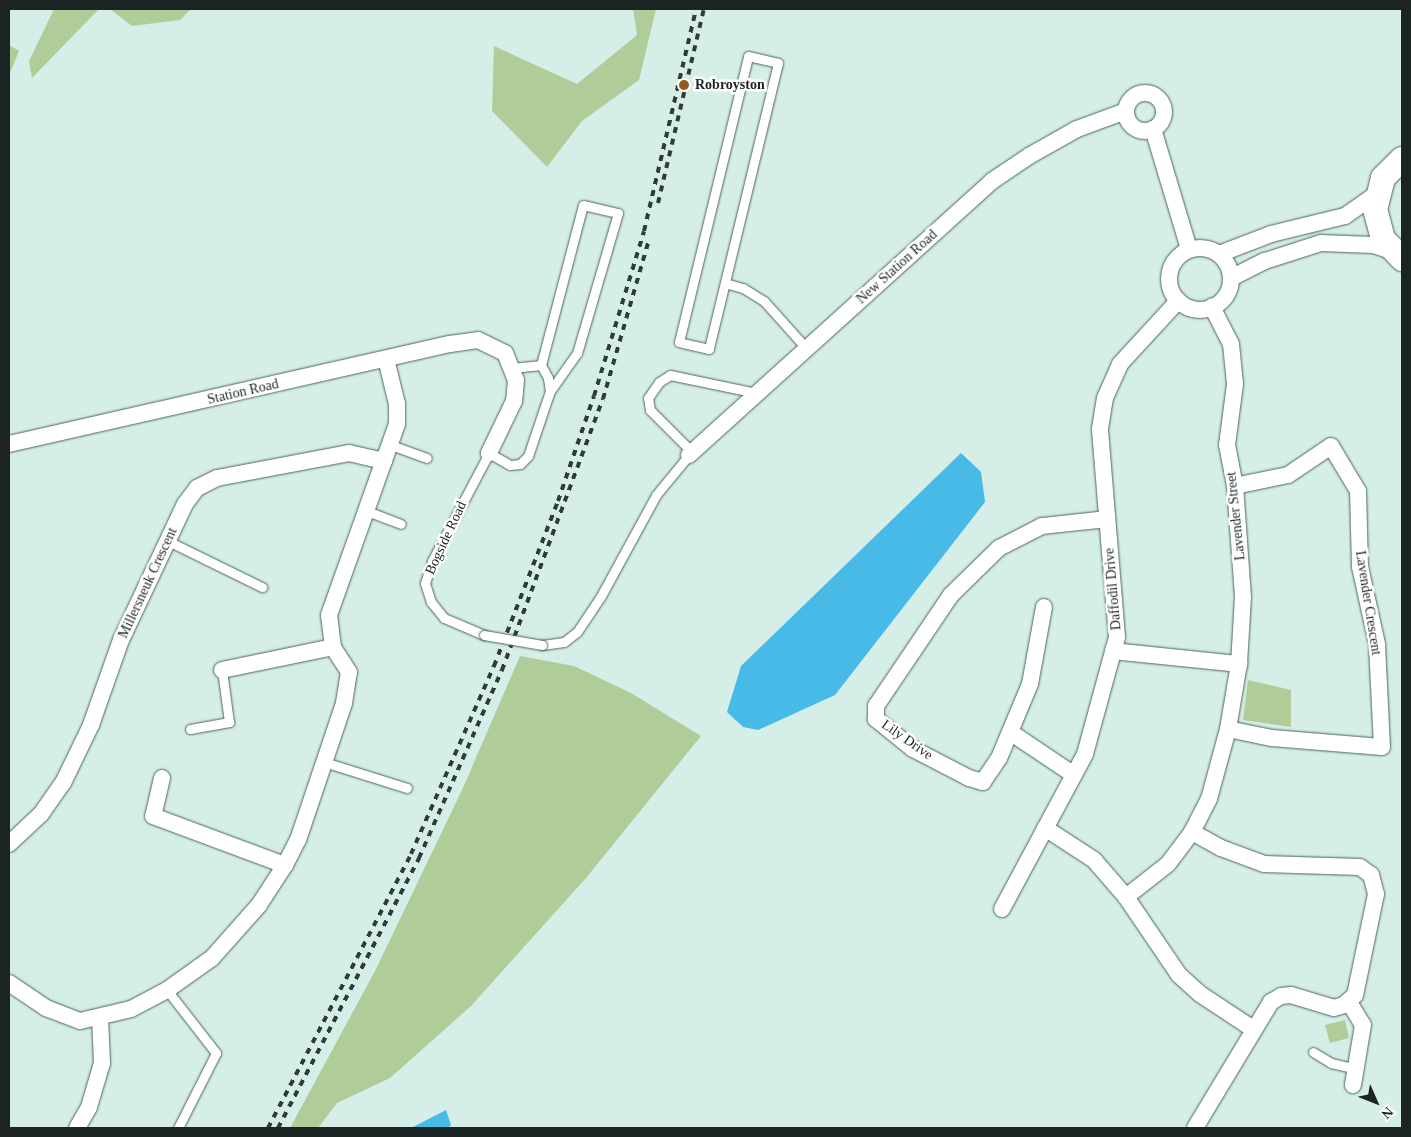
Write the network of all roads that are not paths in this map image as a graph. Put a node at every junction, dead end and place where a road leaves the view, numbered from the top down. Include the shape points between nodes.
1 (1126, 111) junction
2 (1153, 129) junction
3 (1402, 159) edge
4 (1376, 194) junction
5 (1189, 249) junction
6 (1219, 254) junction
7 (1397, 255) edge
8 (1231, 278) junction
9 (725, 282) junction
10 (1178, 302) junction
11 (1212, 307) junction
12 (806, 348) junction
13 (386, 359) junction
14 (541, 365) junction
15 (512, 368) junction
16 (550, 391) junction
17 (757, 393) junction
18 (9, 444) edge
19 (391, 445) junction
20 (489, 453) junction
21 (690, 454) junction
22 (427, 458) dead end
23 (384, 461) junction
24 (1235, 486) junction
25 (367, 511) junction
26 (1107, 519) junction
27 (401, 524) dead end
28 (168, 540) junction
29 (262, 586) dead end
30 (1044, 607) dead end
31 (333, 646) junction
32 (1113, 651) junction
33 (1239, 664) junction
34 (222, 670) joint
35 (190, 729) dead end
36 (1228, 729) junction
37 (1010, 732) junction
38 (324, 762) junction
39 (1074, 775) junction
40 (162, 778) dead end
41 (407, 788) dead end
42 (1045, 828) junction
43 (1192, 832) junction
44 (9, 844) edge
45 (286, 865) junction
46 (1126, 897) junction
47 (1002, 909) dead end
48 (9, 983) edge
49 (167, 990) junction
50 (1349, 1002) junction
51 (100, 1018) junction
52 (1254, 1029) junction
53 (1313, 1052) dead end
54 (1356, 1069) junction
55 (1353, 1085) dead end
56 (77, 1128) edge
57 (178, 1128) edge
58 (1195, 1128) edge

1 - 2 street via 1134,127
1 - 2 street via 1135,96 1153,94 1164,109 1162,121
1 - 12 street, New Station Road via 1077,129 992,182
2 - 5 street
3 - 4 street via 1383,178
4 - 6 street via 1345,216 1271,234
4 - 7 street via 1377,225
5 - 6 street via 1205,248
5 - 10 street via 1173,263 1169,272 1170,288
6 - 8 street via 1230,269
7 - 8 street via 1373,245 1322,243 1265,261
8 - 11 street via 1224,298
9 - 9 lane via 709,349 679,342 748,56 778,63
9 - 12 lane via 764,301
10 - 11 street via 1196,310
10 - 26 street, Daffodil Drive via 1120,364 1105,398 1100,429
11 - 24 street, Lavender Street via 1231,344 1235,384 1228,445
12 - 17 street, New Station Road
13 - 15 street, Station Road via 478,340 505,353
13 - 18 street, Station Road
13 - 19 street via 397,404 397,424
14 - 15 lane
14 - 16 lane
14 - 16 lane via 583,205 618,213 577,353
15 - 20 street, Bogside Road via 516,380 514,401
16 - 20 lane via 524,460 510,465
17 - 21 street, New Station Road
17 - 21 lane via 670,375 660,382 648,398 650,410
19 - 22 lane
19 - 23 street
20 - 21 lane, Bogside Road, bridge via 432,561 425,583 431,602 444,618 484,635 542,645 564,642 578,632 656,495
23 - 25 street
23 - 28 street, Millersneuk Crescent via 349,453 217,478 190,496
24 - 33 street, Lavender Street via 1243,597
24 - 36 street, Lavender Crescent via 1288,475 1331,446 1358,490 1360,567 1376,644 1382,747 1272,738
25 - 27 lane
25 - 31 street via 328,615
26 - 32 street, Daffodil Drive via 1117,637
26 - 37 street, Lily Drive via 1042,526 999,548 951,595 876,706 876,719 885,729 928,756 983,782 999,758
28 - 29 lane
28 - 44 street, Millersneuk Crescent via 122,640 91,724 63,783 41,814
30 - 37 street, Lily Drive via 1030,684
31 - 34 street
31 - 38 street via 349,672 344,703
32 - 33 street
32 - 39 street, Daffodil Drive via 1085,754
33 - 36 street, Lavender Street
34 - 35 lane via 229,722
36 - 43 street, Lavender Street via 1209,799
37 - 39 street
38 - 41 lane
38 - 45 street via 298,840
39 - 42 street, Daffodil Drive
40 - 45 street via 153,816
42 - 46 street via 1094,860
42 - 47 street, Daffodil Drive
43 - 46 street, Lavender Street via 1168,864
43 - 50 street via 1221,848 1264,864 1355,866 1371,875 1376,902 1355,996
45 - 49 street via 259,905 212,958
46 - 52 street via 1179,975 1200,994
48 - 51 street via 63,1016 80,1021
49 - 51 street via 131,1010
49 - 57 lane via 216,1053
50 - 52 street via 1334,1008 1291,995 1281,996 1270,1002
50 - 54 street via 1363,1025
51 - 56 street via 102,1063 89,1108
52 - 58 street
53 - 54 lane via 1331,1063
54 - 55 street

